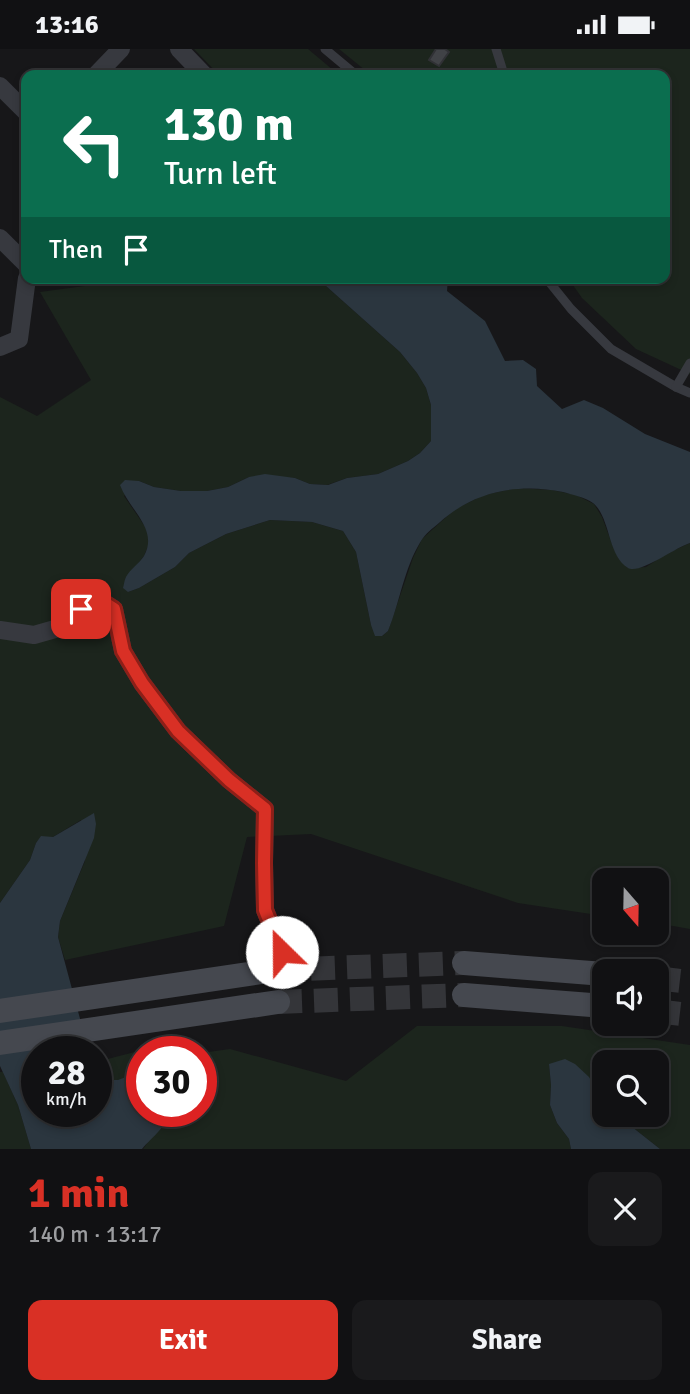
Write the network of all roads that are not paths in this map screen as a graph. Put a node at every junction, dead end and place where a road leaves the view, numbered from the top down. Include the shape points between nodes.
1 (179, 49) edge
2 (325, 49) edge
3 (496, 49) edge
4 (114, 52) edge
5 (100, 70) edge
6 (199, 70) edge
7 (350, 70) edge
8 (501, 70) edge
9 (0, 86) edge
10 (21, 106) edge
11 (0, 237) edge
12 (21, 259) edge
13 (26, 284) edge
14 (551, 284) edge
15 (0, 347) edge
16 (690, 363) edge
17 (676, 387) junction
18 (690, 393) edge
19 (0, 631) edge
20 (279, 961) joint
21 (464, 963) tunnel mouth
22 (592, 973) edge
23 (464, 995) tunnel mouth
24 (278, 1002) tunnel mouth
25 (592, 1005) edge
26 (0, 1011) edge
27 (0, 1043) edge

1 - 6 street
2 - 7 lane
3 - 8 lane
4 - 5 street
9 - 10 street
11 - 12 street
13 - 15 street via 19,339
14 - 17 lane via 611,349
16 - 17 lane
17 - 18 lane
19 - 20 street via 34,635 62,627 81,609 100,600 114,609 123,651 178,731 265,809 265,910
20 - 26 street
21 - 22 street
23 - 25 street
24 - 27 street

